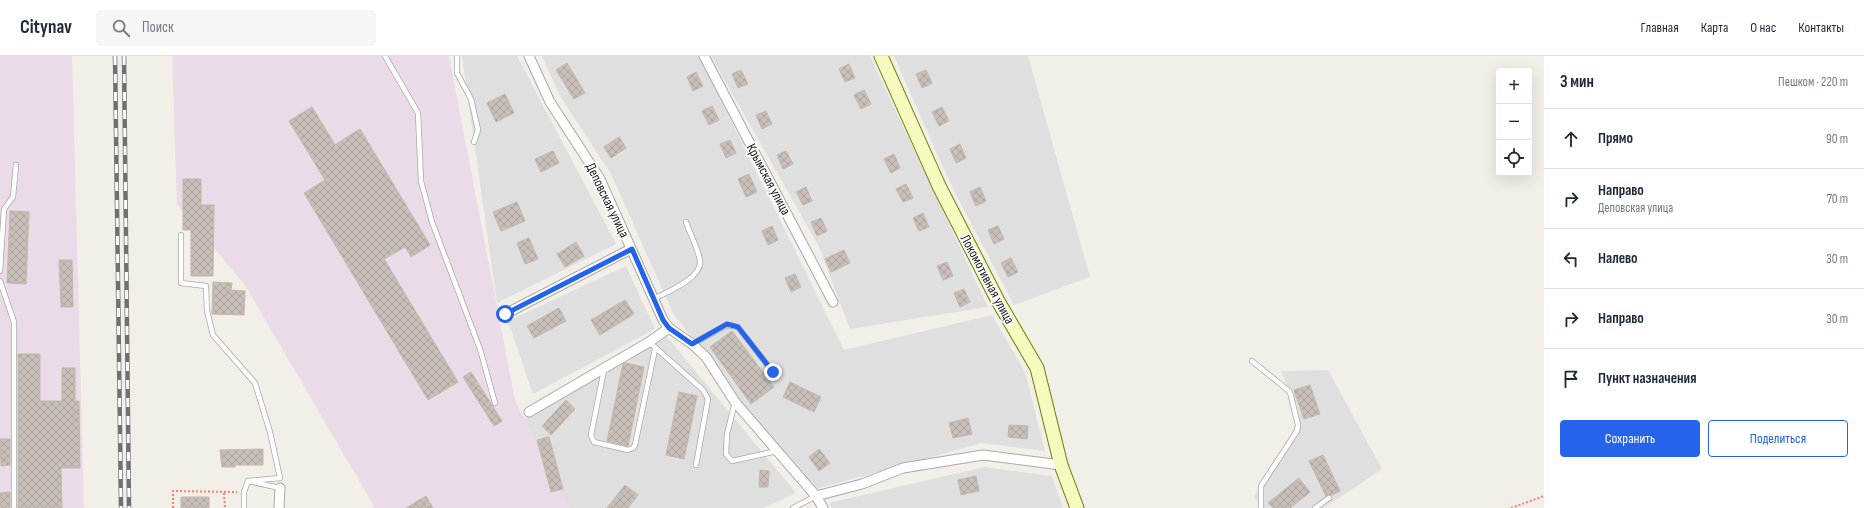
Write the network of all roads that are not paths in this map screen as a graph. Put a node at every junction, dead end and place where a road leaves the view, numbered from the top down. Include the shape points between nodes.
1 (385, 56) edge
2 (457, 56) edge
3 (529, 56) edge
4 (704, 56) edge
5 (881, 56) edge
6 (474, 142) dead end
7 (16, 165) dead end
8 (686, 222) dead end
9 (180, 235) dead end
10 (632, 249) junction
11 (0, 271) edge
12 (0, 281) edge
13 (654, 299) junction
14 (834, 302) dead end
15 (505, 314) dead end
16 (669, 328) junction
17 (649, 342) junction
18 (692, 344) junction
19 (655, 349) junction
20 (1252, 361) dead end
21 (604, 368) junction
22 (773, 372) dead end
23 (735, 402) junction
24 (495, 403) dead end
25 (529, 412) dead end
26 (777, 451) junction
27 (696, 465) dead end
28 (1061, 465) junction
29 (248, 481) junction
30 (280, 488) joint
31 (816, 496) junction
32 (1329, 498) dead end
33 (14, 508) edge
34 (244, 508) edge
35 (278, 508) edge
36 (793, 508) edge
37 (823, 508) edge
38 (1077, 508) edge
39 (1261, 508) edge
40 (1315, 508) edge

1 - 24 lane via 418,112 421,180 432,222 480,349
2 - 6 lane via 457,73 471,99 478,130
3 - 10 street, Деповская улица via 550,102 600,179
4 - 14 street, Крымская улица
5 - 28 street, Локомотивная улица via 939,186 998,301 1037,368
7 - 11 lane via 13,197 4,209
8 - 13 lane via 700,262 698,271 685,283
9 - 29 lane via 181,283 206,286 207,311 213,335 254,383 270,432 280,478
10 - 13 street, Деповская улица
10 - 15 street
12 - 33 lane via 14,322
13 - 16 street, Деповская улица
16 - 17 street
16 - 18 street, Деповская улица
17 - 19 lane
17 - 21 street
18 - 22 lane via 727,324 738,327
18 - 23 street, Деповская улица via 706,357
19 - 21 lane via 635,445 628,450 594,442 591,435
19 - 27 lane via 703,390 708,399
20 - 39 lane via 1290,392 1298,425 1297,431 1261,486
21 - 25 street
23 - 26 street, Деповская улица
23 - 26 lane via 727,434 726,454 732,461
26 - 31 street, Деповская улица
28 - 31 street via 983,455 903,468 862,484
28 - 38 street, Локомотивная улица
29 - 30 lane
29 - 34 lane via 244,492
30 - 35 street
31 - 36 lane
31 - 37 street, Деповская улица
32 - 40 lane

